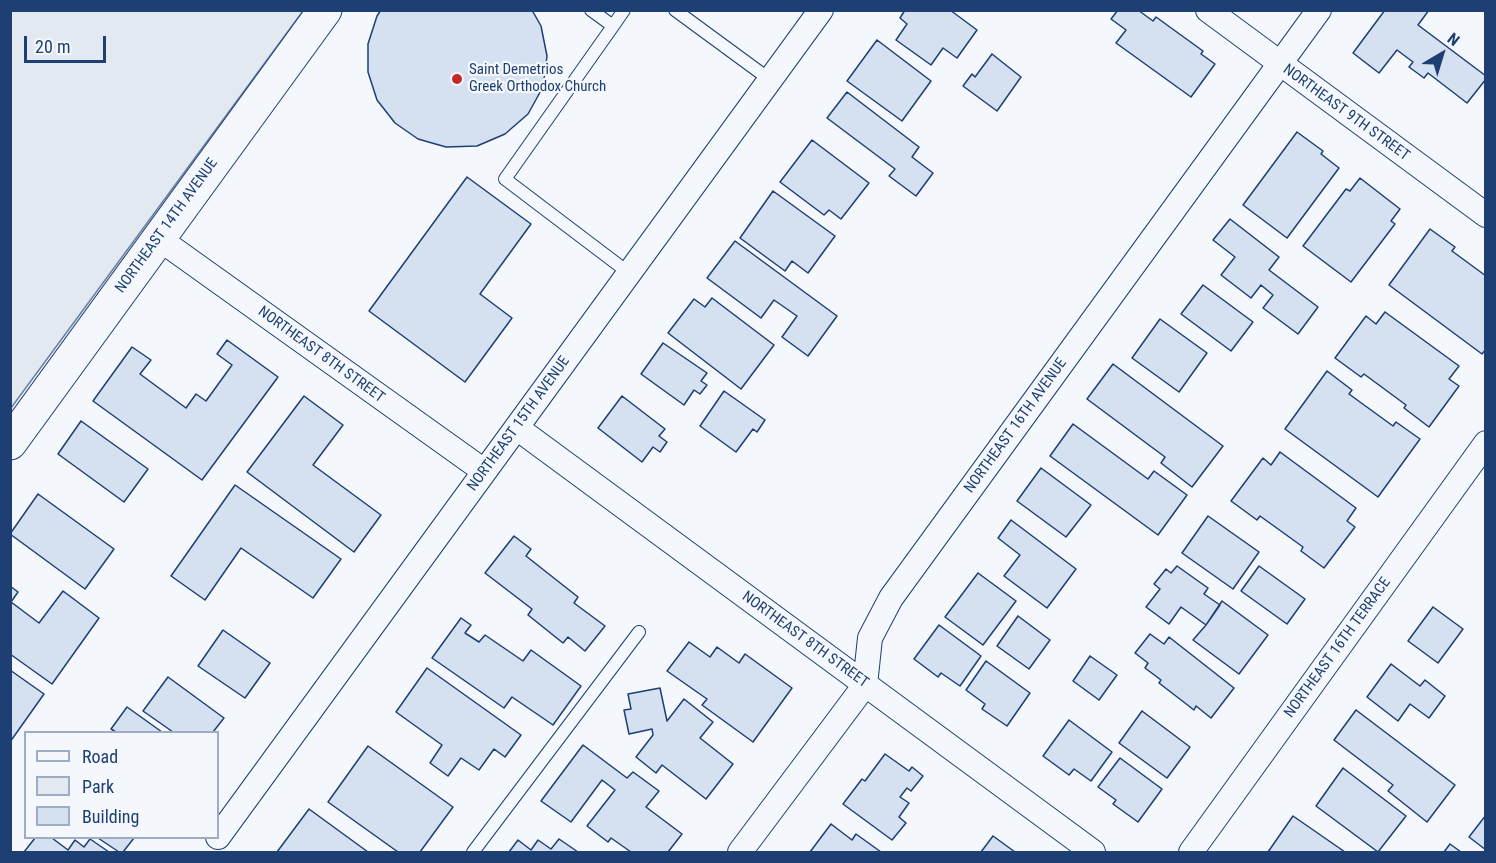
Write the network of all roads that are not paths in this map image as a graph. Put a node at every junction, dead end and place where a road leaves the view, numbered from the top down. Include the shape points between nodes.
1 (325, 10) edge
2 (591, 10) edge
3 (624, 10) edge
4 (675, 10) edge
5 (821, 10) edge
6 (1208, 10) edge
7 (1318, 10) edge
8 (613, 27) junction
9 (1279, 64) junction
10 (769, 79) junction
11 (1485, 215) edge
12 (158, 238) junction
13 (629, 273) junction
14 (517, 428) junction
15 (10, 443) edge
16 (1485, 443) edge
17 (484, 471) junction
18 (639, 632) dead end
19 (866, 685) junction
20 (219, 834) edge
21 (216, 839) edge
22 (206, 852) edge
23 (473, 852) edge
24 (740, 852) edge
25 (1093, 852) edge
26 (1191, 852) edge

1 - 12 street, NORTHEAST 14TH AVENUE
2 - 8 lane
3 - 8 lane
4 - 10 lane
5 - 10 street, NORTHEAST 15TH AVENUE
6 - 9 street, NORTHEAST 9TH STREET
7 - 9 street, NORTHEAST 16TH AVENUE
8 - 13 lane via 505,179
9 - 11 street, NORTHEAST 9TH STREET
9 - 19 street, NORTHEAST 16TH AVENUE via 891,598 870,638
10 - 13 street, NORTHEAST 15TH AVENUE
12 - 15 street, NORTHEAST 14TH AVENUE
12 - 17 street, NORTHEAST 8TH STREET
13 - 14 street, NORTHEAST 15TH AVENUE
14 - 17 street, NORTHEAST 15TH AVENUE
14 - 19 street, NORTHEAST 8TH STREET
16 - 26 street, NORTHEAST 16TH TERRACE
17 - 20 street, NORTHEAST 15TH AVENUE
18 - 23 lane
19 - 24 street
19 - 25 street, NORTHEAST 8TH STREET
21 - 22 street, NORTHEAST 15TH AVENUE

